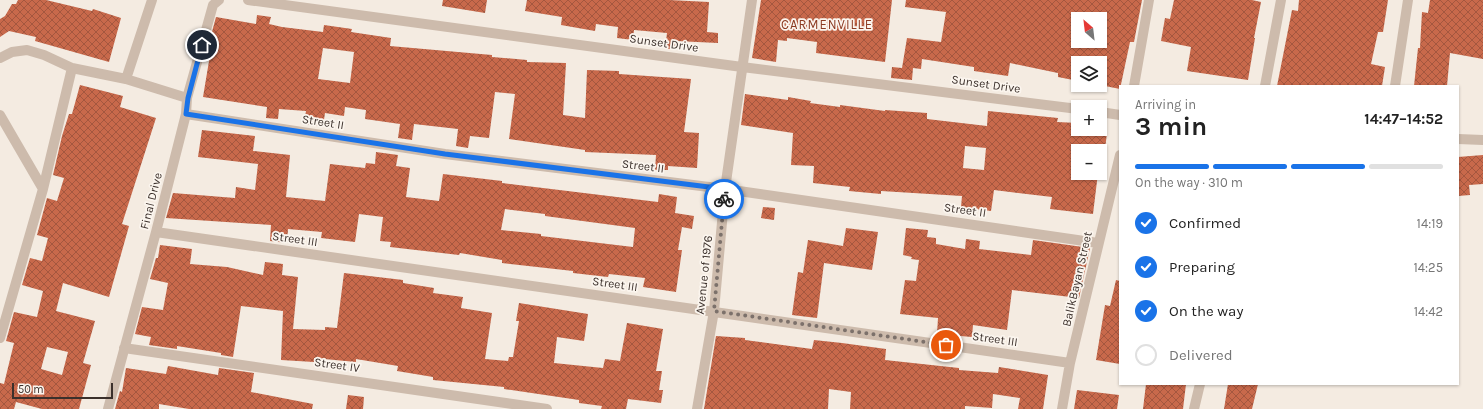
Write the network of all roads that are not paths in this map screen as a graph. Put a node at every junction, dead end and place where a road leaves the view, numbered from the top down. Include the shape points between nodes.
1 (152, 0) edge
2 (219, 0) edge
3 (248, 0) edge
4 (752, 0) edge
5 (1149, 0) edge
6 (1281, 0) edge
7 (1408, 0) edge
8 (281, 2) edge
9 (0, 58) edge
10 (742, 67) junction
11 (72, 68) junction
12 (126, 79) junction
13 (1134, 85) edge
14 (1265, 85) edge
15 (1395, 85) edge
16 (188, 98) junction
17 (1071, 108) edge
18 (1107, 113) edge
19 (186, 114) junction
20 (0, 115) edge
21 (1119, 115) edge
22 (1459, 139) edge
23 (1483, 140) edge
24 (1119, 159) edge
25 (43, 189) junction
26 (725, 189) junction
27 (156, 232) junction
28 (1098, 243) junction
29 (714, 311) junction
30 (0, 338) edge
31 (124, 348) junction
32 (1070, 363) junction
33 (1200, 385) edge
34 (108, 409) edge
35 (547, 409) edge
36 (697, 409) edge
37 (1062, 409) edge
38 (1194, 409) edge

1 - 12 street
2 - 16 street, Final Drive via 213,5
3 - 8 street, Sunset Drive
4 - 10 street, Avenue of 1976
5 - 13 street
6 - 14 street
7 - 15 street
8 - 10 street, Sunset Drive
9 - 11 street via 12,52 27,50
10 - 17 street, Sunset Drive
10 - 26 street, Avenue of 1976
11 - 12 street
11 - 25 street
12 - 16 street
16 - 19 street, Final Drive
18 - 21 street
19 - 26 street, Street II via 445,154
19 - 27 street, Final Drive
20 - 25 street
22 - 23 street
24 - 28 street, BalikBayan Street
25 - 30 street
26 - 28 street, Street II
26 - 29 street, Avenue of 1976
27 - 29 street, Street III
27 - 31 street, Final Drive
28 - 32 street, BalikBayan Street
29 - 32 street, Street III
29 - 36 street, Avenue of 1976
31 - 34 street, Final Drive
31 - 35 street, Street IV
32 - 37 street, BalikBayan Street
33 - 38 street

